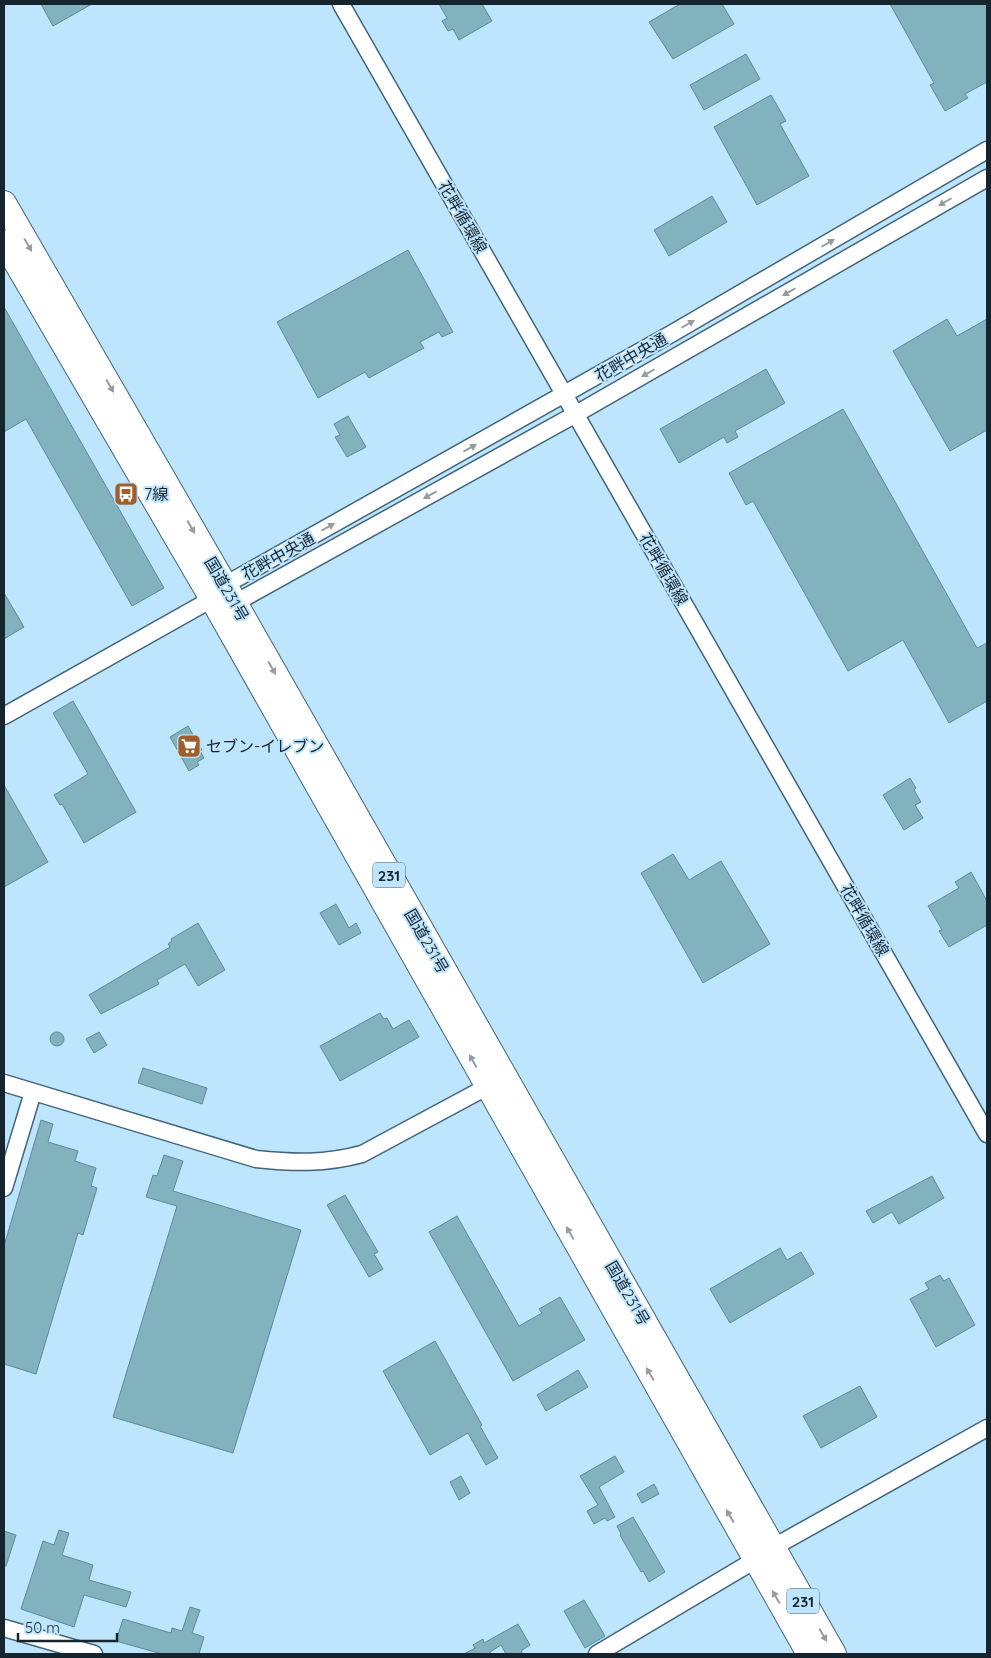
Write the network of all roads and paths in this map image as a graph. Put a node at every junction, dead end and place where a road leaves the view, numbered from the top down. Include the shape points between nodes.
1 (341, 4) edge
2 (987, 150) edge
3 (987, 178) edge
4 (4, 203) edge
5 (4, 242) edge
6 (565, 395) junction
7 (576, 414) junction
8 (224, 596) junction
9 (4, 716) edge
10 (496, 1082) junction
11 (4, 1083) edge
12 (33, 1092) junction
13 (987, 1134) edge
14 (4, 1188) edge
15 (987, 1428) edge
16 (764, 1553) junction
17 (4, 1628) edge
18 (94, 1654) edge
19 (597, 1654) edge
20 (809, 1654) edge
21 (834, 1654) edge

1 - 6 street, 花畔循環線
6 -> 2 street, 花畔中央通
3 -> 7 street, 花畔中央通
4 -> 8 highway, 国道231号 / 231
5 - 8 highway, 国道231号 / 231
6 - 7 street, 花畔循環線
8 -> 6 street, 花畔中央通
7 -> 8 street, 花畔中央通
7 - 13 street, 花畔循環線
8 - 9 street
8 - 10 highway, 国道231号 / 231
10 - 12 street via 362,1154 314,1163 256,1159
10 - 16 highway, 国道231号 / 231
11 - 12 street
12 - 14 street
15 - 16 street
16 - 19 street
20 -> 16 highway, 国道231号 / 231
16 -> 21 highway, 国道231号 / 231
17 - 18 street

